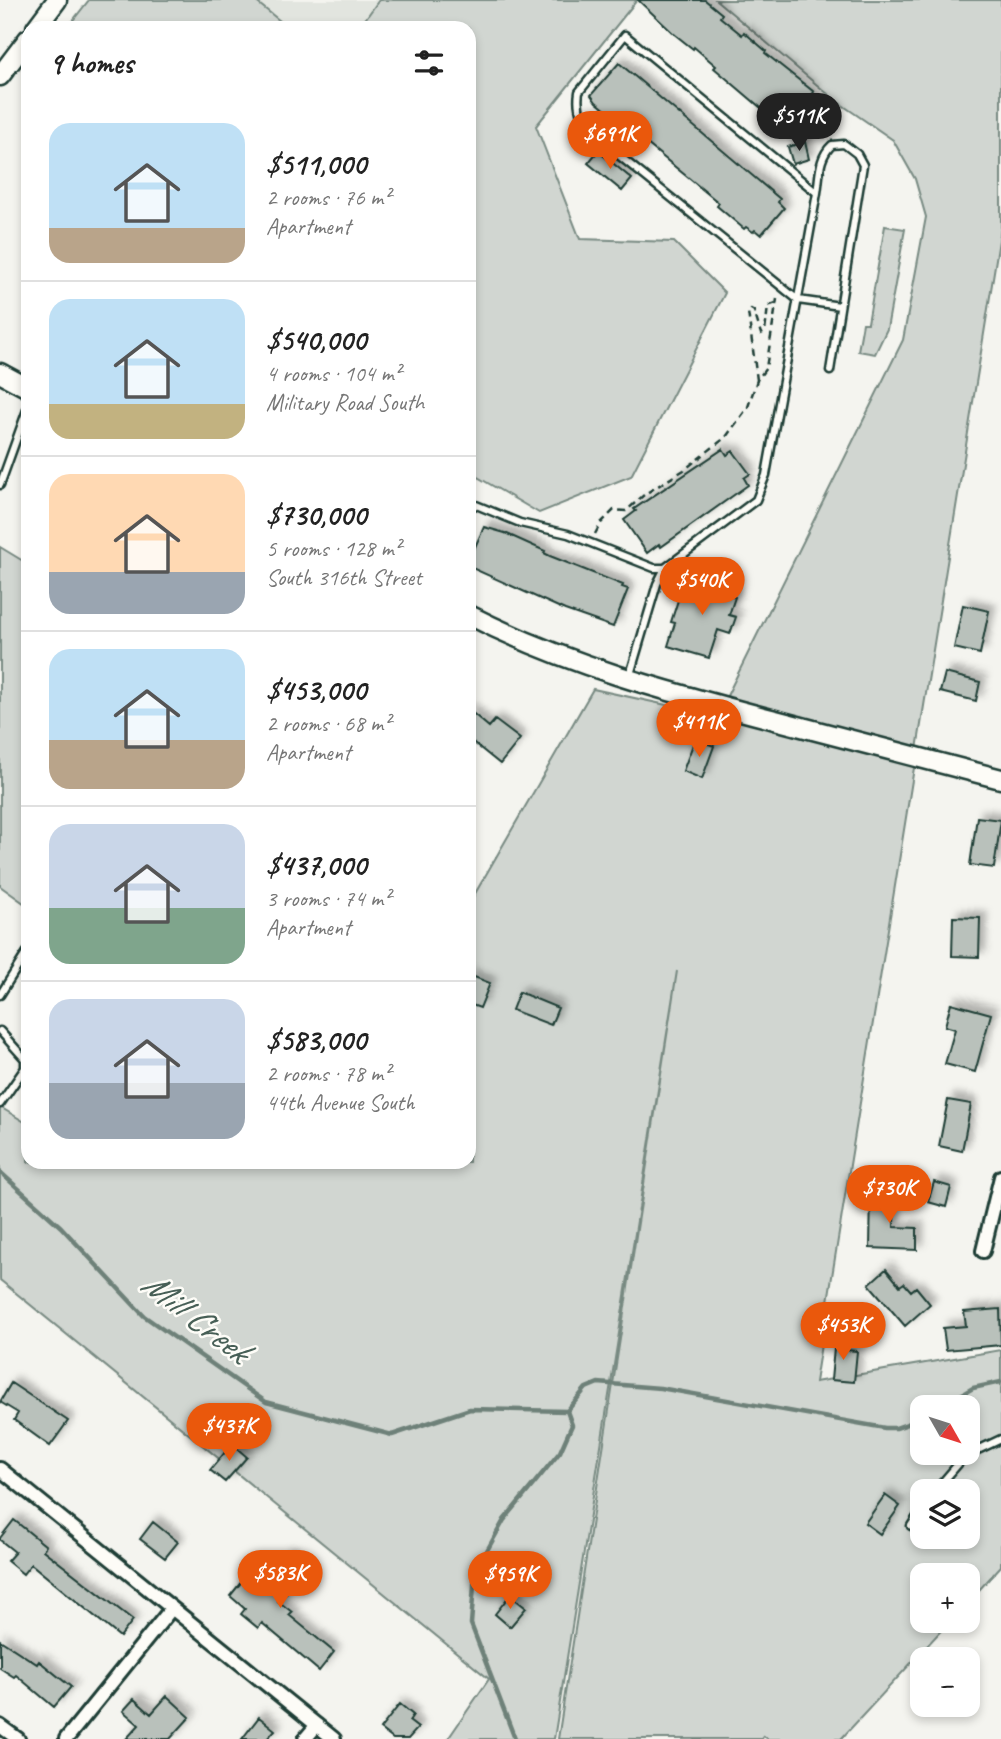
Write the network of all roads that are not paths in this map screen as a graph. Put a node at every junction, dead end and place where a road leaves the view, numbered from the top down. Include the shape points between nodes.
1 (57, 0) edge
2 (41, 21) edge
3 (21, 52) edge
4 (0, 76) edge
5 (817, 193) junction
6 (798, 300) junction
7 (840, 306) junction
8 (830, 371) dead end
9 (0, 373) edge
10 (21, 384) edge
11 (21, 426) edge
12 (0, 485) edge
13 (476, 505) edge
14 (665, 568) junction
15 (476, 618) edge
16 (628, 680) junction
17 (1001, 779) edge
18 (21, 962) edge
19 (0, 996) edge
20 (0, 1031) edge
21 (21, 1055) edge
22 (21, 1074) edge
23 (0, 1104) edge
24 (1001, 1177) edge
25 (983, 1251) dead end
26 (1001, 1439) edge
27 (0, 1469) edge
28 (945, 1479) edge
29 (173, 1608) junction
30 (317, 1725) junction
31 (0, 1726) edge
32 (18, 1739) edge
33 (66, 1739) edge
34 (305, 1739) edge
35 (334, 1739) edge

1 - 2 main road
3 - 4 main road
5 - 6 lane
5 - 6 lane via 625,35 579,92 579,114 596,136
5 - 7 lane via 822,156 832,145 844,144 863,165
6 - 7 lane
6 - 14 lane via 762,487 756,499
7 - 8 lane
9 - 10 main road
11 - 12 lane
13 - 14 lane
14 - 16 lane
15 - 16 main road via 540,649
16 - 17 main road
18 - 19 lane
20 - 21 lane
22 - 23 lane
24 - 25 street
26 - 28 lane via 965,1456
27 - 29 street
29 - 30 street
29 - 33 street
30 - 34 street
30 - 35 street
31 - 32 street

